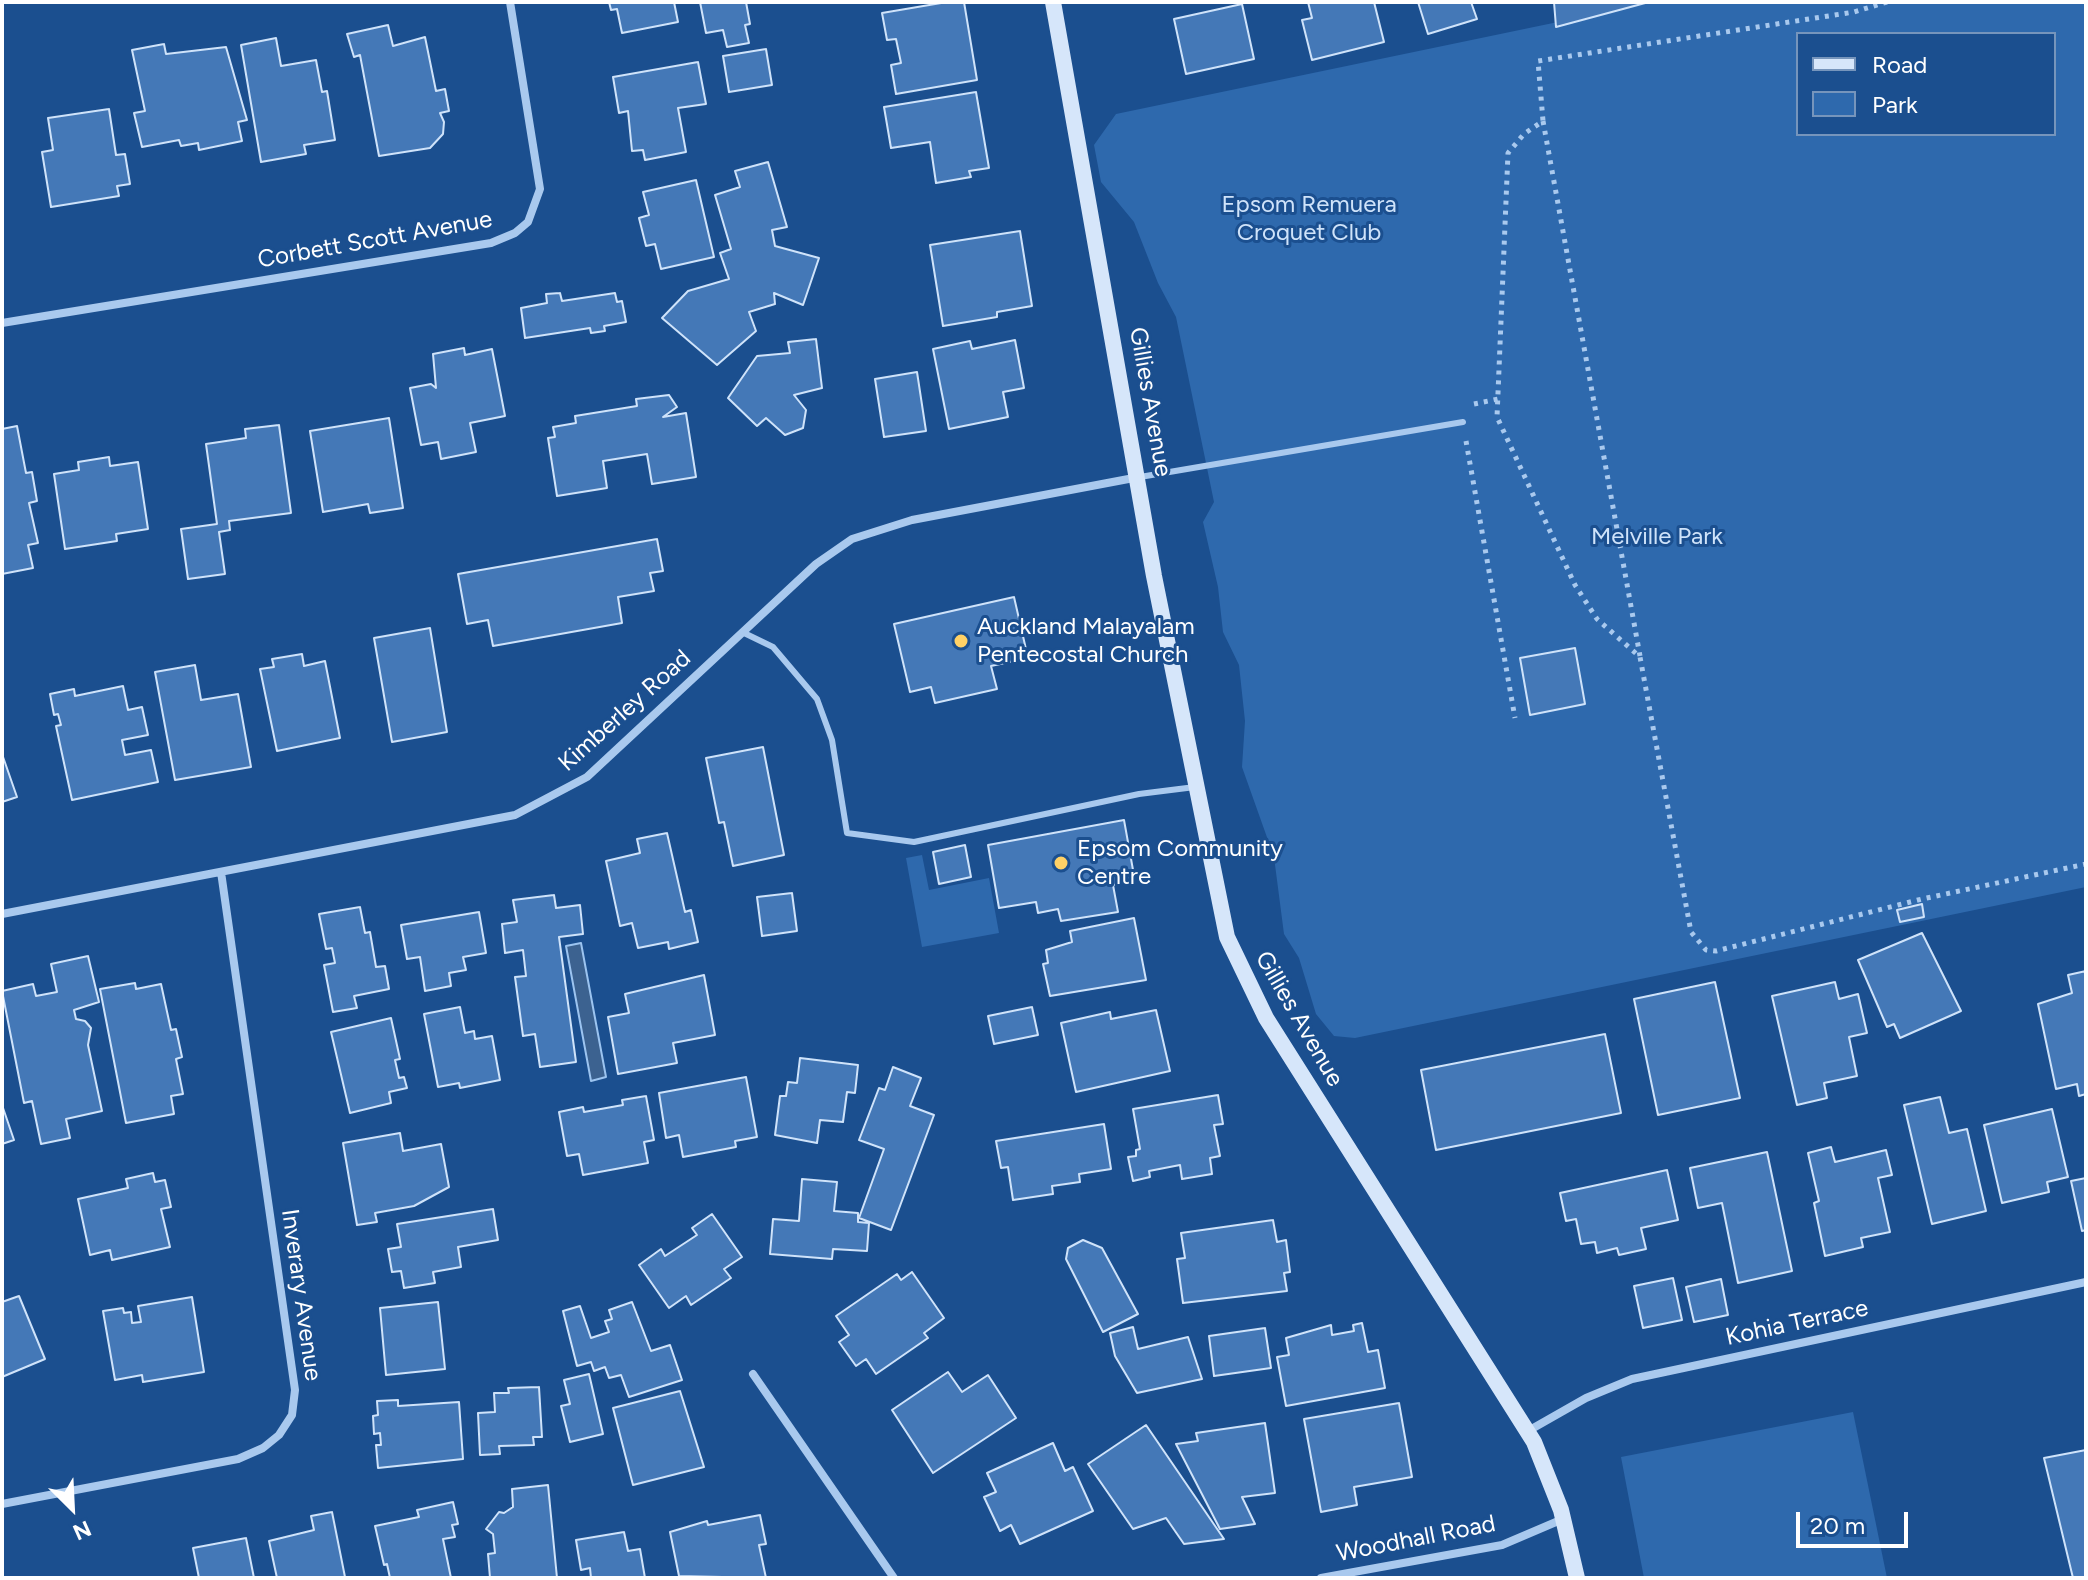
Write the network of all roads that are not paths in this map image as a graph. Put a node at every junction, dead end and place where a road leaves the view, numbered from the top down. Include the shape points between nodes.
1 (510, 2) edge
2 (1053, 2) edge
3 (2, 323) edge
4 (1463, 422) road end
5 (1140, 477) junction
6 (742, 632) junction
7 (1195, 787) junction
8 (221, 872) junction
9 (2, 914) edge
10 (2086, 1282) edge
11 (753, 1374) dead end
12 (1527, 1432) junction
13 (2, 1504) edge
14 (1563, 1519) junction
15 (894, 1578) edge
16 (1321, 1578) edge
17 (1577, 1578) edge

1 - 3 street, Corbett Scott Avenue via 540,189 528,222 515,233 491,243
2 - 5 main road, Gillies Avenue
4 - 5 lane
5 - 6 street, Kimberley Road via 912,520 852,539 816,564
5 - 7 main road, Gillies Avenue
6 - 7 lane via 773,647 817,699 832,740 847,833 914,842
6 - 8 street, Kimberley Road via 587,777 515,815
7 - 12 main road, Gillies Avenue via 1227,937 1245,979
8 - 9 street, Kimberley Road
8 - 13 street, Inverary Avenue via 295,1390 292,1415 279,1435 238,1459
10 - 12 street, Kohia Terrace via 1632,1379
11 - 15 street
12 - 14 main road, Gillies Avenue
14 - 16 street, Woodhall Road via 1502,1545
14 - 17 main road, Gillies Avenue

